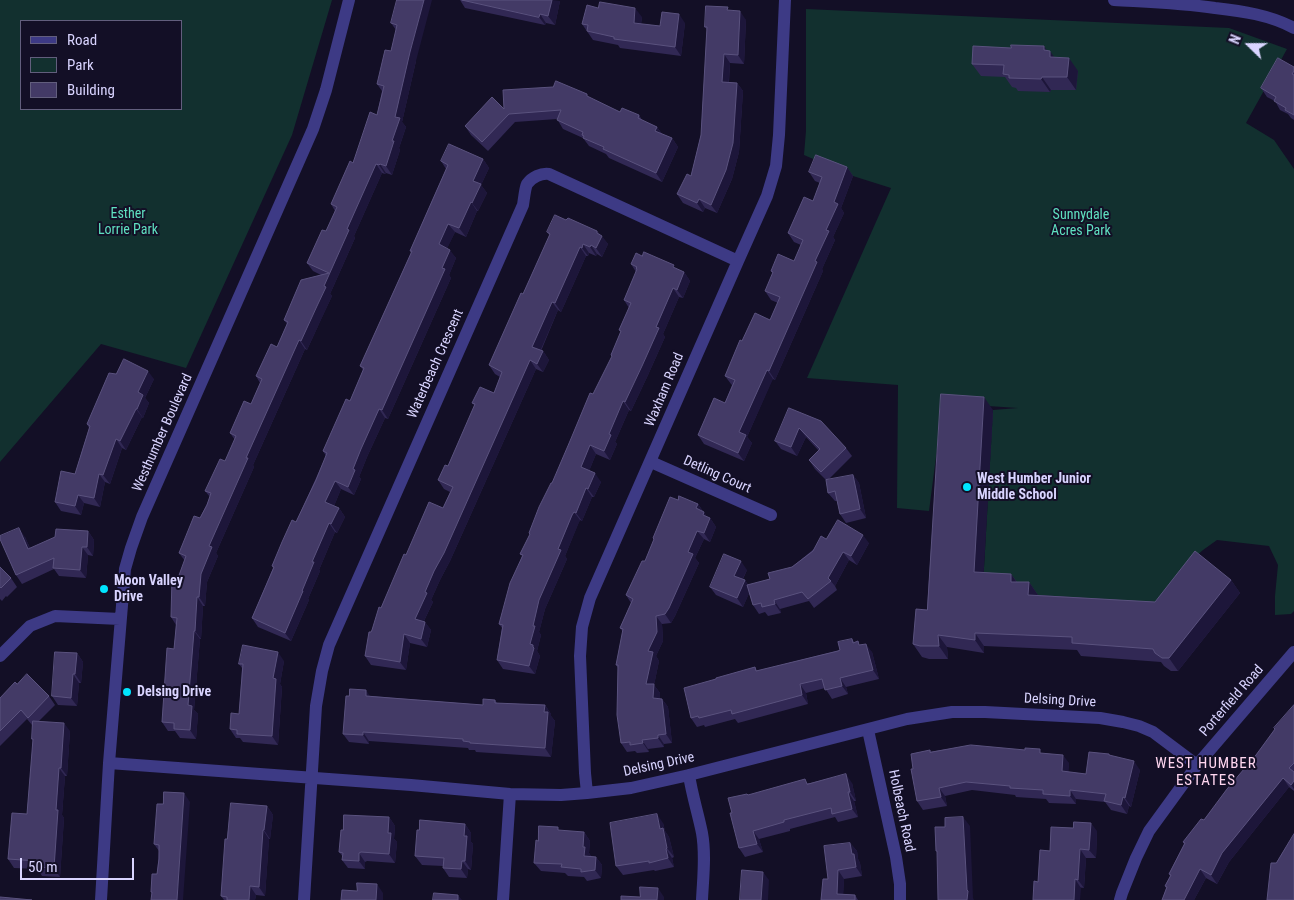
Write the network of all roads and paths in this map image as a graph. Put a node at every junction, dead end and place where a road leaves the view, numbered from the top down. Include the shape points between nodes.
1 (349, 0) edge
2 (785, 0) edge
3 (1114, 0) edge
4 (1178, 2) edge
5 (1294, 28) edge
6 (738, 261) junction
7 (650, 462) junction
8 (771, 515) dead end
9 (120, 618) junction
10 (1294, 652) edge
11 (0, 656) edge
12 (868, 730) junction
13 (109, 763) junction
14 (1197, 765) junction
15 (689, 775) junction
16 (311, 778) junction
17 (587, 793) junction
18 (510, 794) junction
19 (101, 900) edge
20 (304, 900) edge
21 (503, 900) edge
22 (702, 900) edge
23 (900, 900) edge
24 (1120, 900) edge

1 - 9 street, Westhumber Boulevard via 313,129 136,532 125,569
2 - 6 street, Waxham Road via 776,166 767,196
3 - 4 street
4 - 5 street via 1259,14
6 - 7 street, Waxham Road
6 - 16 street, Waterbeach Crescent via 549,174 542,173 527,185 523,205 329,645 316,706
7 - 8 street, Detling Court
7 - 17 street, Waxham Road via 590,598 582,627 580,656
9 - 11 street via 55,616 30,626
9 - 13 street, Westhumber Boulevard
10 - 14 street, Porterfield Road
12 - 14 street, Delsing Drive via 907,719 952,712 1100,718 1152,732
12 - 15 street, Delsing Drive
12 - 23 street, Holbeach Road via 896,857
13 - 16 street, Delsing Drive
13 - 19 street, Westhumber Boulevard
14 - 24 street, Porterfield Road via 1149,831
15 - 17 street, Delsing Drive via 631,788
15 - 22 street via 702,834
16 - 18 street, Delsing Drive
16 - 20 street, Waterbeach Crescent
17 - 18 street, Delsing Drive
18 - 21 street

